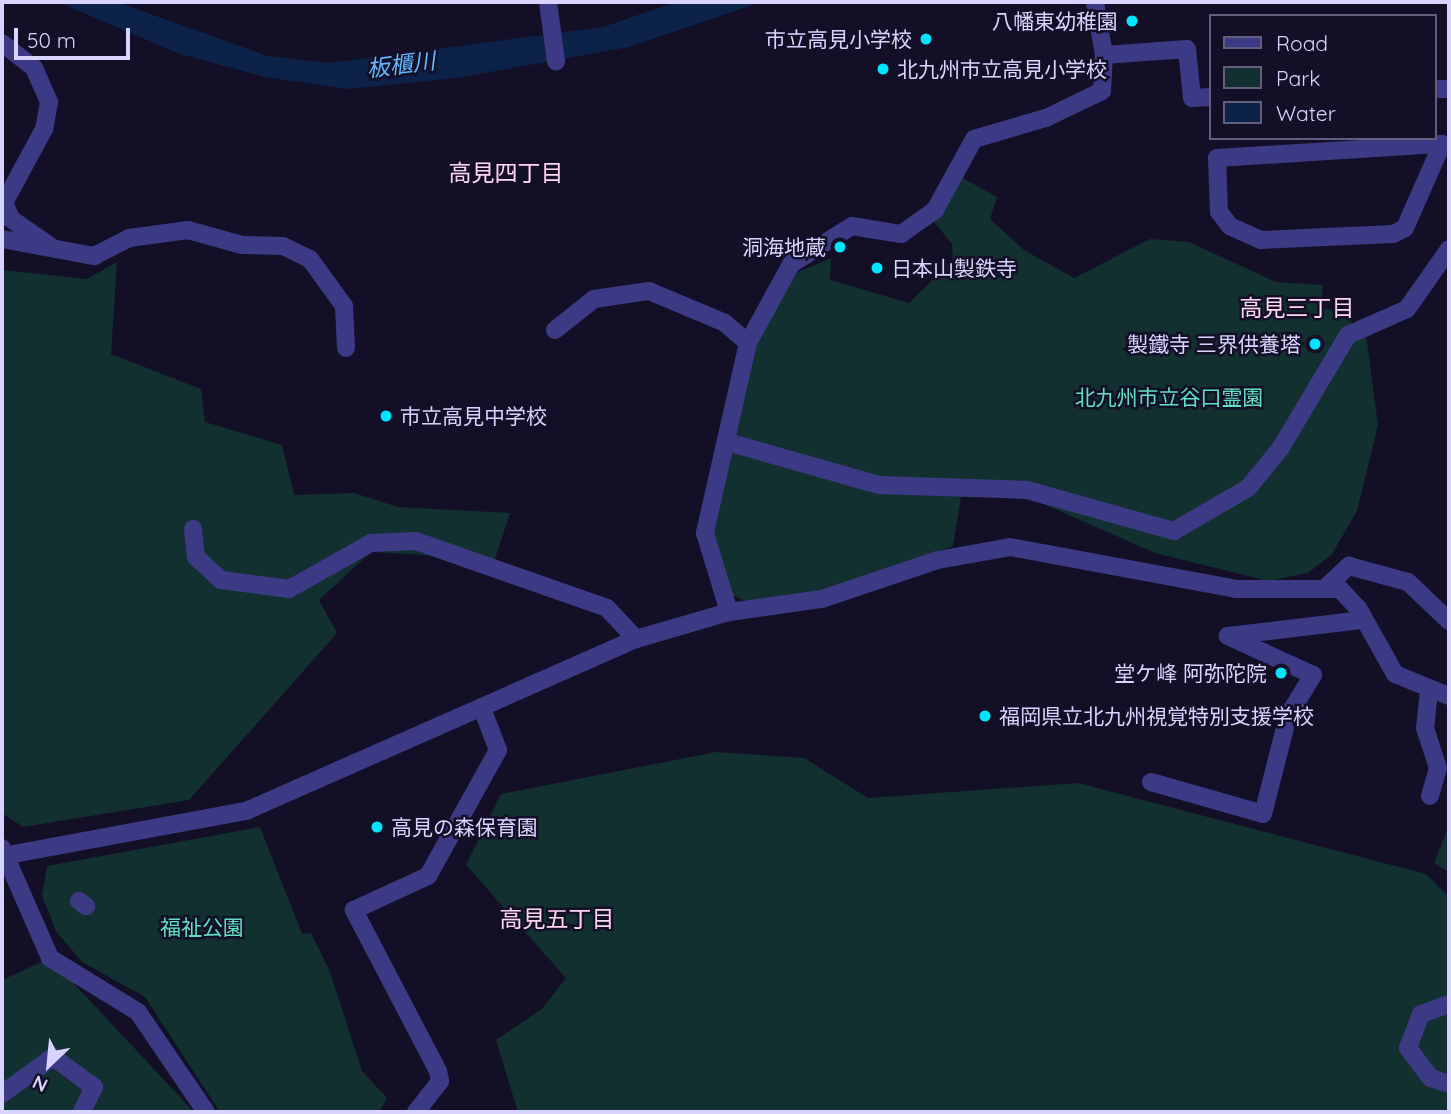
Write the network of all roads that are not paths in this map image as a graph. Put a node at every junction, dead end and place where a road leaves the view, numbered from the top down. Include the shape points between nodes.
1 (548, 2) edge
2 (1095, 2) edge
3 (2, 43) edge
4 (1104, 55) junction
5 (556, 61) dead end
6 (1210, 97) edge
7 (1446, 146) edge
8 (2, 239) edge
9 (1449, 249) edge
10 (56, 250) junction
11 (555, 330) dead end
12 (748, 343) junction
13 (346, 348) dead end
14 (727, 442) junction
15 (193, 529) dead end
16 (1325, 588) junction
17 (729, 612) junction
18 (1363, 620) junction
19 (1449, 621) edge
20 (636, 639) junction
21 (1429, 691) junction
22 (1449, 696) edge
23 (484, 711) junction
24 (1151, 782) dead end
25 (1430, 796) dead end
26 (5, 851) edge
27 (1449, 1004) edge
28 (1449, 1084) edge
29 (2, 1094) edge
30 (82, 1112) edge
31 (206, 1112) edge
32 (416, 1112) edge

1 - 5 street
2 - 4 street
3 - 10 street via 34,68 49,102 44,129 4,203 11,219
4 - 6 street via 1187,49 1192,98
4 - 12 street via 1102,91 1046,118 974,139 935,210 901,234 852,226 791,264
7 - 7 street via 1405,228 1393,234 1261,240 1230,226 1219,212 1217,158
8 - 10 street
9 - 14 street via 1406,309 1349,335 1280,449 1248,488 1174,531 1027,490 879,485
10 - 13 street via 94,256 129,238 188,230 242,244 283,247 310,259 344,306
11 - 12 street via 594,299 649,291 725,323
12 - 14 street
14 - 17 street via 705,533
15 - 20 street via 197,557 221,580 289,589 371,543 416,541 607,608
16 - 17 street via 1236,589 1010,547 937,560 821,599
16 - 18 street via 1340,589
16 - 19 street via 1349,566 1408,582
17 - 20 street
18 - 21 street via 1395,674
18 - 24 street via 1228,636 1312,675 1288,716 1263,814
20 - 23 street
21 - 22 street
21 - 25 street via 1425,728 1438,768
23 - 26 street via 246,811
23 - 32 street via 498,750 428,876 354,910 438,1070 440,1081
26 - 31 street via 50,958 138,1012
27 - 28 street via 1421,1014 1408,1048 1426,1073
29 - 30 street via 53,1056 93,1087

